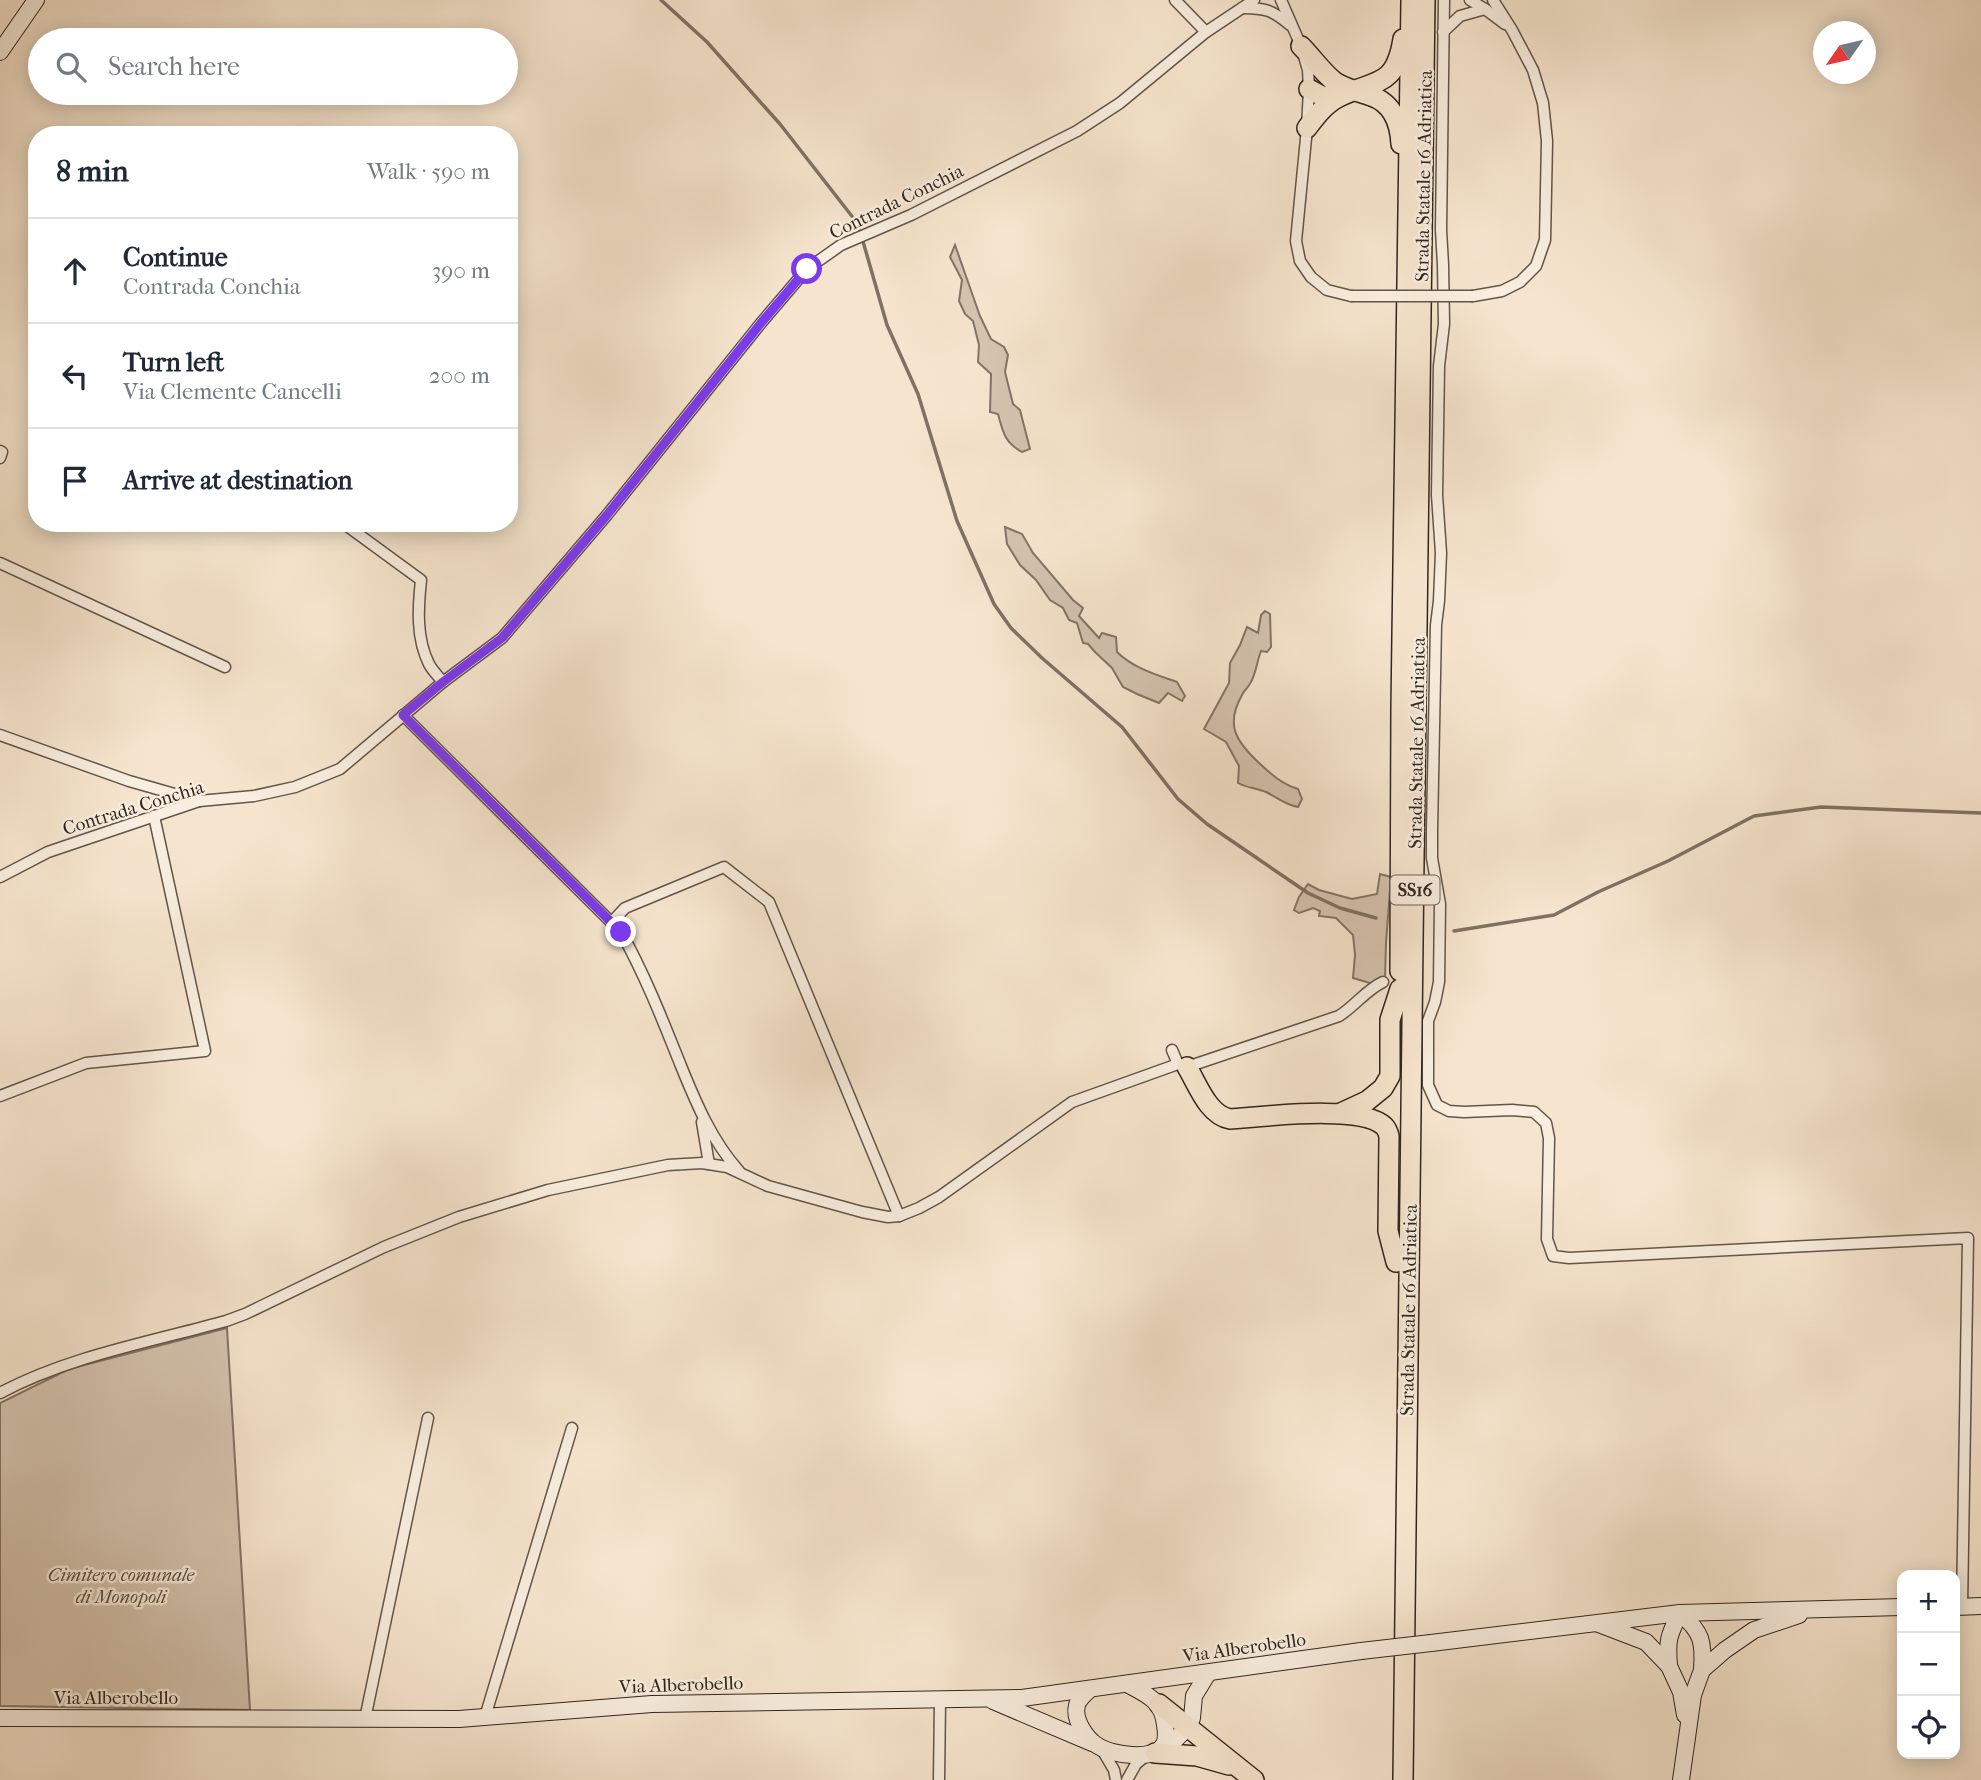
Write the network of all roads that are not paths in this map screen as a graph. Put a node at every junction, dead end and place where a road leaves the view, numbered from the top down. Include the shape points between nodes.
1 (36, 0) edge
2 (1175, 0) edge
3 (1254, 0) edge
4 (1268, 0) edge
5 (1281, 0) edge
6 (1410, 0) edge
7 (1425, 0) edge
8 (1444, 0) edge
9 (1470, 0) edge
10 (1493, 0) edge
11 (1242, 8) junction
12 (1485, 9) junction
13 (1274, 12) junction
14 (1292, 26) junction
15 (1512, 30) junction
16 (1206, 32) junction
17 (1443, 32) junction
18 (1301, 46) junction
19 (0, 52) edge
20 (1309, 89) junction
21 (1343, 90) junction
22 (1307, 128) junction
23 (1408, 237) junction
24 (0, 451) edge
25 (0, 458) edge
26 (355, 532) edge
27 (0, 563) edge
28 (225, 667) dead end
29 (443, 682) junction
30 (403, 715) junction
31 (0, 735) edge
32 (199, 801) junction
33 (154, 816) junction
34 (0, 877) edge
35 (612, 922) junction
36 (1426, 982) dead end
37 (1439, 982) junction
38 (1391, 986) junction
39 (1172, 1050) dead end
40 (1182, 1065) junction
41 (0, 1096) edge
42 (698, 1106) junction
43 (1341, 1113) junction
44 (704, 1137) junction
45 (717, 1142) junction
46 (693, 1163) junction
47 (712, 1164) junction
48 (741, 1174) junction
49 (900, 1216) junction
50 (1981, 1235) edge
51 (1968, 1238) junction
52 (1396, 1262) junction
53 (0, 1392) edge
54 (428, 1418) dead end
55 (572, 1428) dead end
56 (1959, 1570) edge
57 (1960, 1606) edge
58 (1981, 1606) edge
59 (1897, 1607) edge
60 (1812, 1610) junction
61 (1680, 1613) junction
62 (1597, 1623) junction
63 (1669, 1666) junction
64 (1702, 1670) junction
65 (1208, 1673) junction
66 (1127, 1684) junction
67 (1090, 1689) junction
68 (988, 1699) junction
69 (940, 1700) junction
70 (1159, 1704) junction
71 (485, 1717) junction
72 (0, 1718) edge
73 (365, 1719) junction
74 (1188, 1727) junction
75 (1687, 1728) junction
76 (1097, 1746) junction
77 (1155, 1752) junction
78 (1237, 1767) junction
79 (939, 1780) edge
80 (1116, 1780) edge
81 (1127, 1780) edge
82 (1254, 1780) edge
83 (1390, 1780) edge
84 (1403, 1780) edge
85 (1681, 1780) edge

1 - 19 main road
2 - 16 street
3 - 11 street, Contrada Conchia
4 - 13 street
5 - 14 street
6 - 21 highway via 1400,58 1388,76 1371,85
6 - 23 highway, Strada Statale 16 Adriatica / SS16
7 - 84 highway, Strada Statale 16 Adriatica / SS16
8 - 17 street
9 - 12 street
10 - 15 street
11 - 13 street
11 - 16 street, Contrada Conchia
12 - 15 street
12 - 17 street via 1460,16
13 - 14 street
14 - 18 street
15 - 22 street, bridge via 1533,70 1543,103 1545,240 1536,266 1502,291 1473,296 1351,296 1327,290 1311,277 1300,261 1296,241
16 - 29 street, Contrada Conchia via 1121,103 1077,131 841,245 807,269 502,638
17 - 37 street via 1444,324 1438,366 1437,495 1441,554 1432,830 1440,904
18 - 20 street
18 - 21 highway
20 - 21 highway via 1322,83
20 - 22 street
21 - 22 highway
21 - 23 highway via 1375,97 1391,110 1400,128
23 - 38 highway, Strada Statale 16 Adriatica / SS16 via 1401,708
24 - 25 street
26 - 29 street via 421,580 420,637 429,664
27 - 28 street
29 - 30 street, Contrada Conchia
30 - 32 street, Contrada Conchia via 340,769 295,787
30 - 35 street
31 - 32 street
32 - 33 street, Contrada Conchia
33 - 34 street, Contrada Conchia via 48,852
33 - 41 street via 205,1051 86,1063
35 - 42 street via 636,958
35 - 49 street via 625,908 724,867 769,902
36 - 37 street
37 - 51 street via 1428,1021 1428,1085 1437,1105 1449,1111 1534,1112 1546,1123 1548,1239 1553,1256
38 - 40 street via 1372,987 1339,1016
38 - 43 highway via 1390,1076 1367,1101
38 - 52 highway, Strada Statale 16 Adriatica / SS16
39 - 40 street
40 - 43 highway via 1220,1117
40 - 49 street via 1072,1102 939,1197
42 - 44 street
42 - 45 street
43 - 52 highway via 1369,1118 1383,1125 1389,1136 1388,1231
44 - 46 street
44 - 47 street
45 - 47 street via 718,1160
45 - 48 street
46 - 47 street
46 - 53 street via 548,1190 459,1217 384,1247 245,1314 69,1363
47 - 48 street
48 - 49 street via 862,1212
50 - 51 street
51 - 56 street
52 - 83 highway, Strada Statale 16 Adriatica / SS16
54 - 73 street
55 - 71 street
57 - 58 main road
59 - 60 main road, Via Alberobello
60 - 61 main road, Via Alberobello
60 - 64 main road via 1754,1630
61 - 62 main road, Via Alberobello
61 - 63 main road via 1667,1642
61 - 64 main road via 1701,1636
62 - 63 main road via 1646,1642
62 - 65 main road, Via Alberobello, bridge
63 - 75 main road via 1681,1692
64 - 75 main road
65 - 66 main road, Via Alberobello
65 - 74 main road via 1194,1696
66 - 67 main road, Via Alberobello
66 - 70 main road
67 - 68 main road, Via Alberobello
67 - 76 main road via 1080,1698 1076,1713
68 - 69 main road, Via Alberobello
68 - 76 main road
69 - 71 main road, Via Alberobello via 652,1704
69 - 79 street
70 - 74 highway
70 - 77 main road via 1166,1741
71 - 73 main road, Via Alberobello
72 - 73 main road, Via Alberobello
74 - 77 main road
74 - 78 highway
75 - 85 main road
76 - 77 main road via 1123,1754
76 - 80 street
77 - 78 highway via 1197,1756
77 - 81 street via 1136,1764
78 - 82 highway

